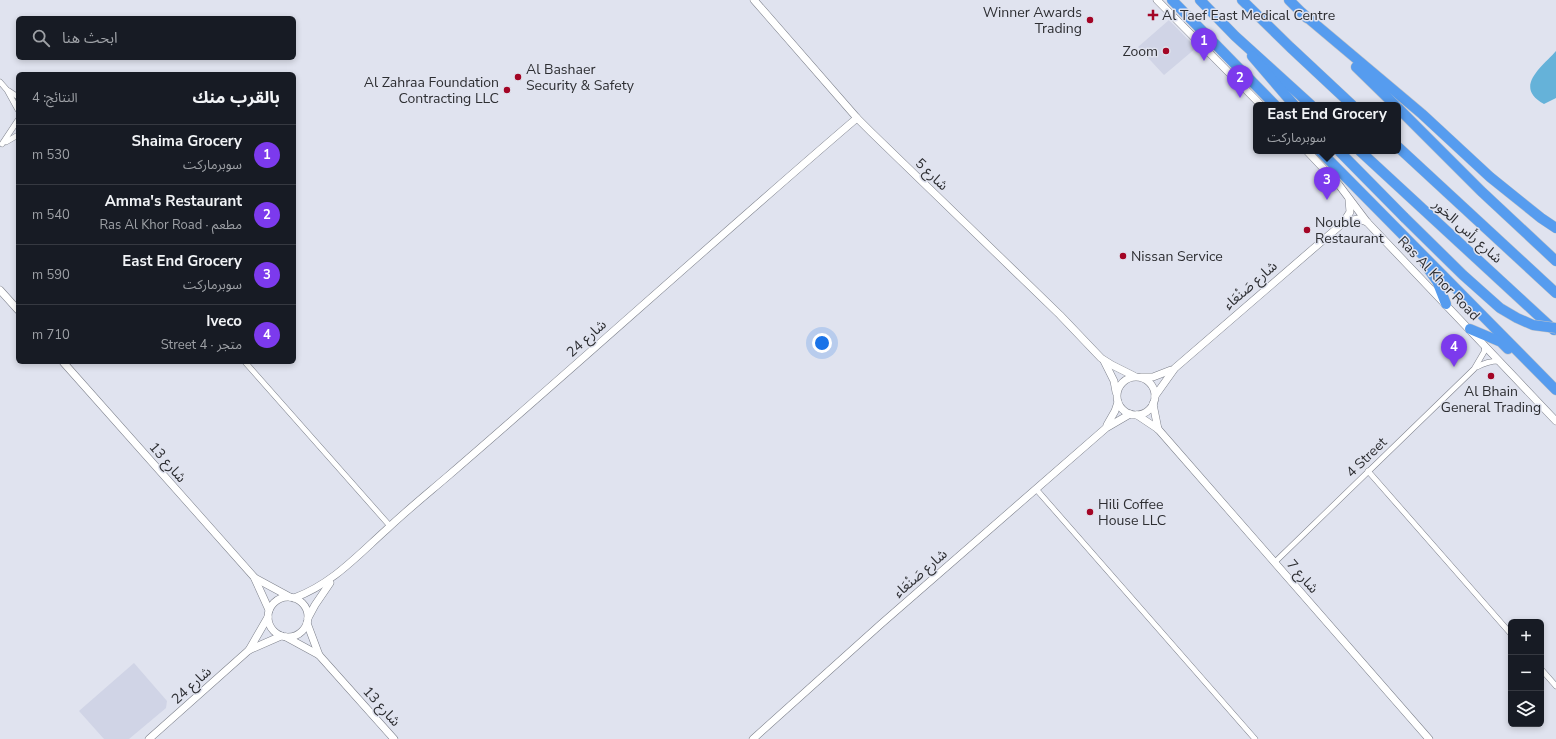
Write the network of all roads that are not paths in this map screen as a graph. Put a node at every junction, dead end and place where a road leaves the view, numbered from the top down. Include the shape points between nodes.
1 (754, 0) edge
2 (1157, 0) edge
3 (1172, 0) edge
4 (1200, 0) edge
5 (1242, 0) edge
6 (1289, 0) edge
7 (1302, 13) junction
8 (1235, 36) junction
9 (0, 82) edge
10 (7, 90) junction
11 (16, 96) edge
12 (1258, 102) edge
13 (1272, 102) edge
14 (1291, 102) edge
15 (1308, 102) edge
16 (1349, 102) edge
17 (1392, 102) edge
18 (16, 106) edge
19 (1401, 111) edge
20 (857, 118) junction
21 (16, 123) edge
22 (16, 136) edge
23 (1, 145) edge
24 (1401, 150) edge
25 (1310, 154) edge
26 (1323, 154) edge
27 (1342, 154) edge
28 (1363, 154) edge
29 (1354, 185) junction
30 (1349, 200) junction
31 (1343, 222) junction
32 (1367, 222) junction
33 (1556, 228) edge
34 (1556, 261) edge
35 (0, 290) edge
36 (1556, 292) edge
37 (1446, 304) junction
38 (16, 308) edge
39 (1556, 328) edge
40 (1470, 329) junction
41 (1556, 332) edge
42 (1485, 345) junction
43 (1101, 358) junction
44 (1499, 361) junction
45 (65, 364) edge
46 (247, 364) edge
47 (1531, 364) junction
48 (1175, 368) junction
49 (1474, 368) junction
50 (1138, 377) junction
51 (1556, 390) edge
52 (1155, 396) junction
53 (1117, 398) junction
54 (1153, 404) junction
55 (1134, 414) junction
56 (1556, 421) edge
57 (1106, 428) junction
58 (1158, 429) junction
59 (1368, 471) junction
60 (1036, 489) junction
61 (390, 526) junction
62 (1275, 562) junction
63 (254, 577) junction
64 (333, 578) junction
65 (292, 598) junction
66 (268, 614) junction
67 (307, 622) junction
68 (1508, 631) edge
69 (284, 636) junction
70 (249, 650) junction
71 (320, 655) junction
72 (1544, 672) edge
73 (1556, 686) edge
74 (149, 739) edge
75 (394, 739) edge
76 (752, 739) edge
77 (1255, 739) edge
78 (1429, 739) edge

1 - 20 street, شارع 5
2 - 12 street
3 - 13 highway
4 - 8 highway
5 - 16 highway
6 - 7 highway
7 - 17 highway
7 - 33 highway via 1422,114 1490,177
8 - 14 highway
8 - 15 highway
9 - 10 street
10 - 11 street
10 - 18 street
19 - 34 highway
20 - 43 street, شارع 5
20 - 61 street, شارع 24
21 - 23 street
22 - 23 street
24 - 36 highway, شارع رأس الخور
25 - 30 street, Ras Al Khor Road via 1339,185
26 - 29 highway
27 - 39 highway, bridge via 1463,275 1500,308 1533,325
28 - 41 highway, شارع رأس الخور
29 - 37 highway via 1431,272
29 - 47 highway
30 - 31 street, شارع صَنْعَاء via 1350,212
30 - 32 street, Ras Al Khor Road
31 - 32 street via 1358,219
31 - 48 street, شارع صَنْعَاء
32 - 37 street, Ras Al Khor Road
35 - 38 street
37 - 40 street, Ras Al Khor Road
40 - 42 street, Ras Al Khor Road
40 - 47 highway via 1500,342 1517,357
42 - 44 street, Ras Al Khor Road
42 - 49 street, 4 Street via 1484,352
43 - 50 street, شارع 5 via 1123,372
43 - 53 street, شارع 5 via 1114,381
44 - 49 street, 4 Street via 1491,361
44 - 56 street, Ras Al Khor Road
45 - 63 street, شارع 13
46 - 61 street
47 - 51 highway
48 - 50 street, شارع صَنْعَاء via 1153,376
48 - 52 street, شارع صَنْعَاء
49 - 59 street, 4 Street
50 - 52 street via 1151,384
50 - 53 street via 1128,378 1122,382 1118,388
52 - 54 street
53 - 55 street via 1120,407
53 - 57 street, شارع صَنْعَاء via 1113,415
54 - 55 street via 1146,411
54 - 58 street
55 - 57 street, شارع صَنْعَاء
55 - 58 street, شارع 7
57 - 60 street, شارع صَنْعَاء
58 - 62 street, شارع 7
59 - 62 street, 4 Street
59 - 68 street
60 - 76 street, شارع صَنْعَاء
60 - 77 street
61 - 64 street, شارع 24
62 - 78 street, شارع 7
63 - 65 street, شارع 13
63 - 66 street, شارع 13
64 - 65 street, شارع 24 via 315,590
64 - 67 street, شارع 24 via 320,596
65 - 66 street via 277,600
65 - 67 street via 304,607
66 - 69 street via 272,629
66 - 70 street, شارع 24
67 - 69 street via 299,634
67 - 71 street, شارع 13
69 - 70 street, شارع 24
69 - 71 street, شارع 13
70 - 74 street, شارع 24
71 - 75 street, شارع 13
72 - 73 street

